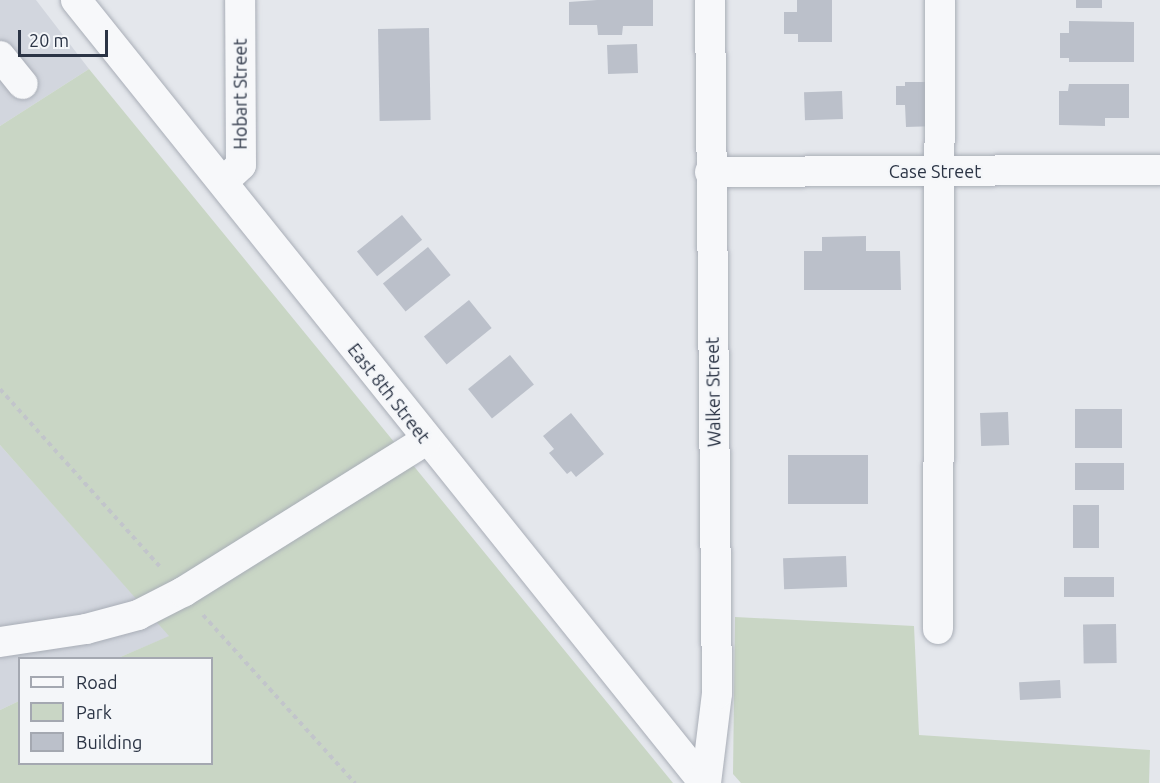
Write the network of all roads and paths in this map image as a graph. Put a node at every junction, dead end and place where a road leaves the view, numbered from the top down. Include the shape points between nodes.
1 (76, 0) edge
2 (240, 0) edge
3 (710, 0) edge
4 (940, 0) edge
5 (0, 56) edge
6 (23, 84) dead end
7 (1160, 170) edge
8 (939, 171) junction
9 (710, 172) junction
10 (224, 181) junction
11 (426, 440) junction
12 (938, 629) dead end
13 (0, 642) edge
14 (705, 783) edge

1 - 10 street, East 8th Street
2 - 10 street, Hobart Street via 241,165
3 - 9 street, Walker Street
4 - 8 street
5 - 6 street
7 - 8 street, Case Street
8 - 9 street, Case Street
8 - 12 street
9 - 14 street, Walker Street via 717,694
10 - 11 street, East 8th Street
11 - 13 street via 183,592 138,615 86,629
11 - 14 street, East 8th Street

